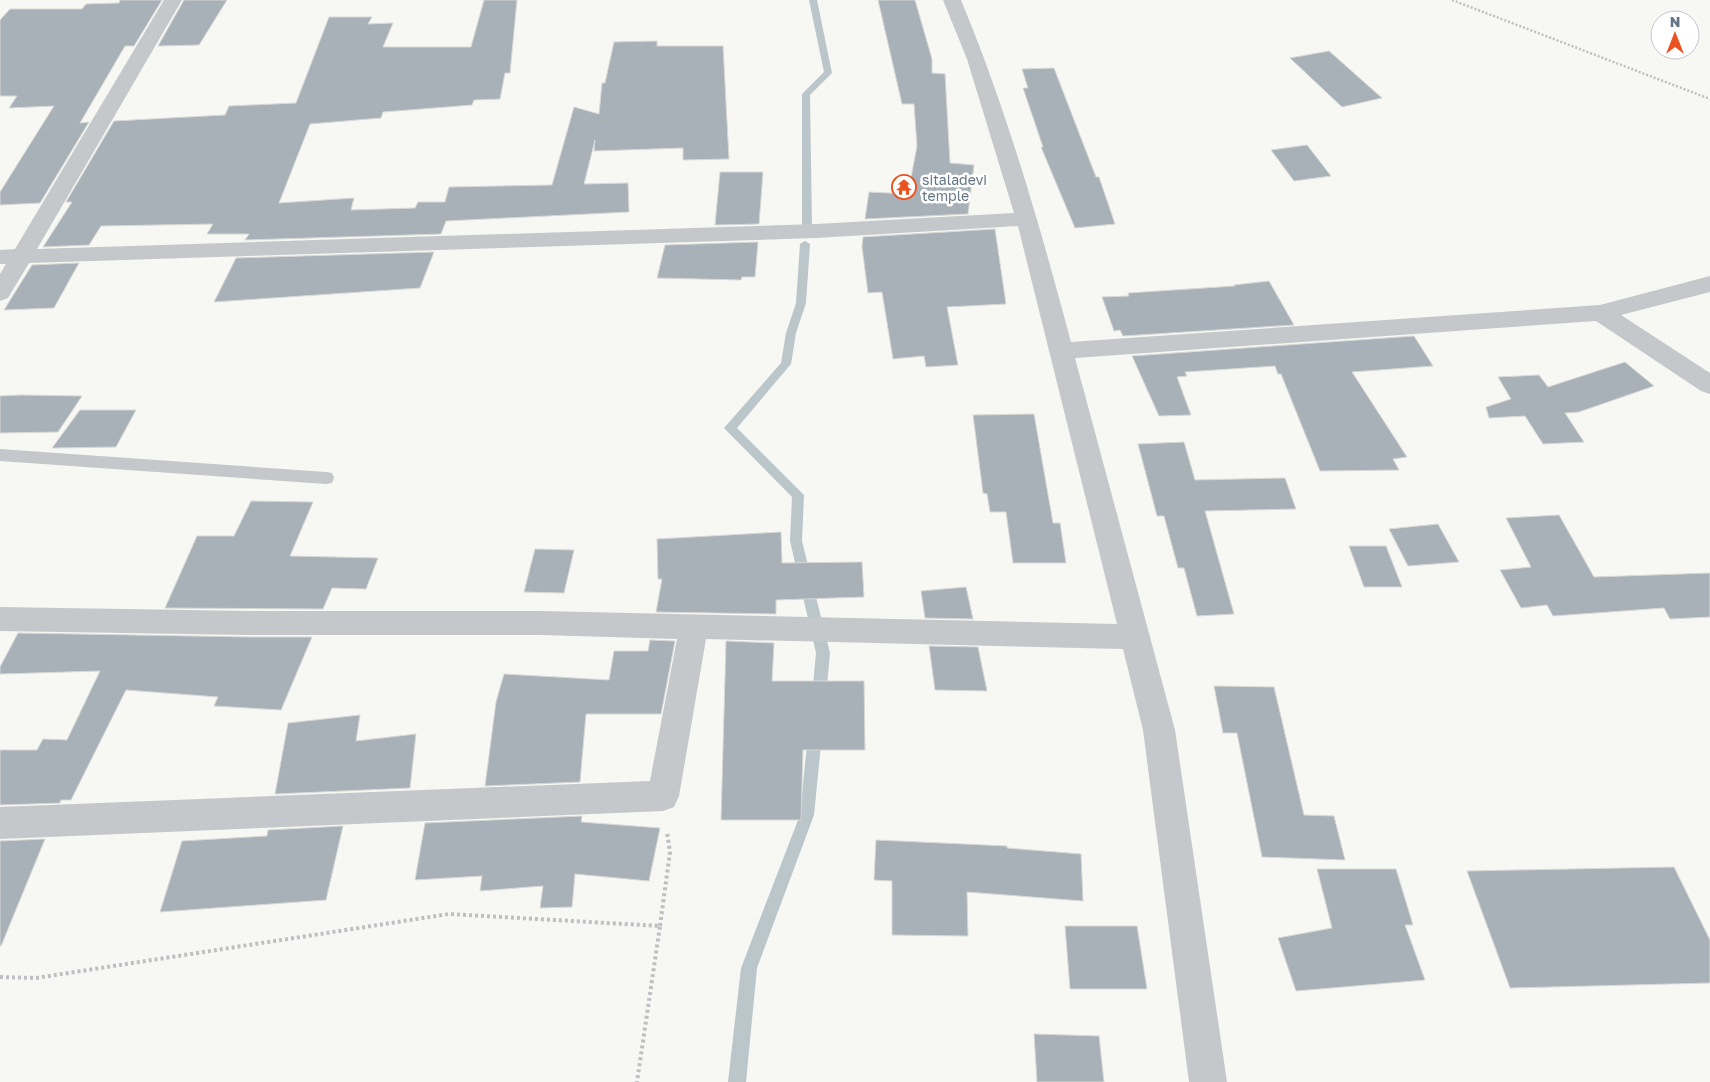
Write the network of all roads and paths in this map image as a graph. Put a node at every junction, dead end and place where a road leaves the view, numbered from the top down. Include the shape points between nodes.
1 (173, 0) edge
2 (952, 0) edge
3 (1452, 0) edge
4 (1710, 99) edge
5 (1027, 219) junction
6 (22, 256) junction
7 (0, 257) edge
8 (1710, 284) edge
9 (0, 293) edge
10 (1600, 314) junction
11 (1060, 351) junction
12 (1710, 385) edge
13 (0, 455) edge
14 (326, 478) dead end
15 (0, 619) edge
16 (694, 627) junction
17 (1134, 637) junction
18 (663, 796) junction
19 (0, 823) edge
20 (660, 926) junction
21 (0, 977) edge
22 (637, 1082) edge
23 (1208, 1082) edge

1 - 6 street
2 - 5 street via 976,59
3 - 4 path
5 - 6 street via 816,231
5 - 11 street
6 - 7 street
6 - 9 street
8 - 10 street
10 - 11 street
10 - 12 street
11 - 17 street
13 - 14 lane
15 - 16 street
16 - 17 street
16 - 18 street
17 - 23 street via 1159,730
18 - 19 street
18 - 20 path via 670,852
20 - 21 path via 449,914 36,978
20 - 22 path

